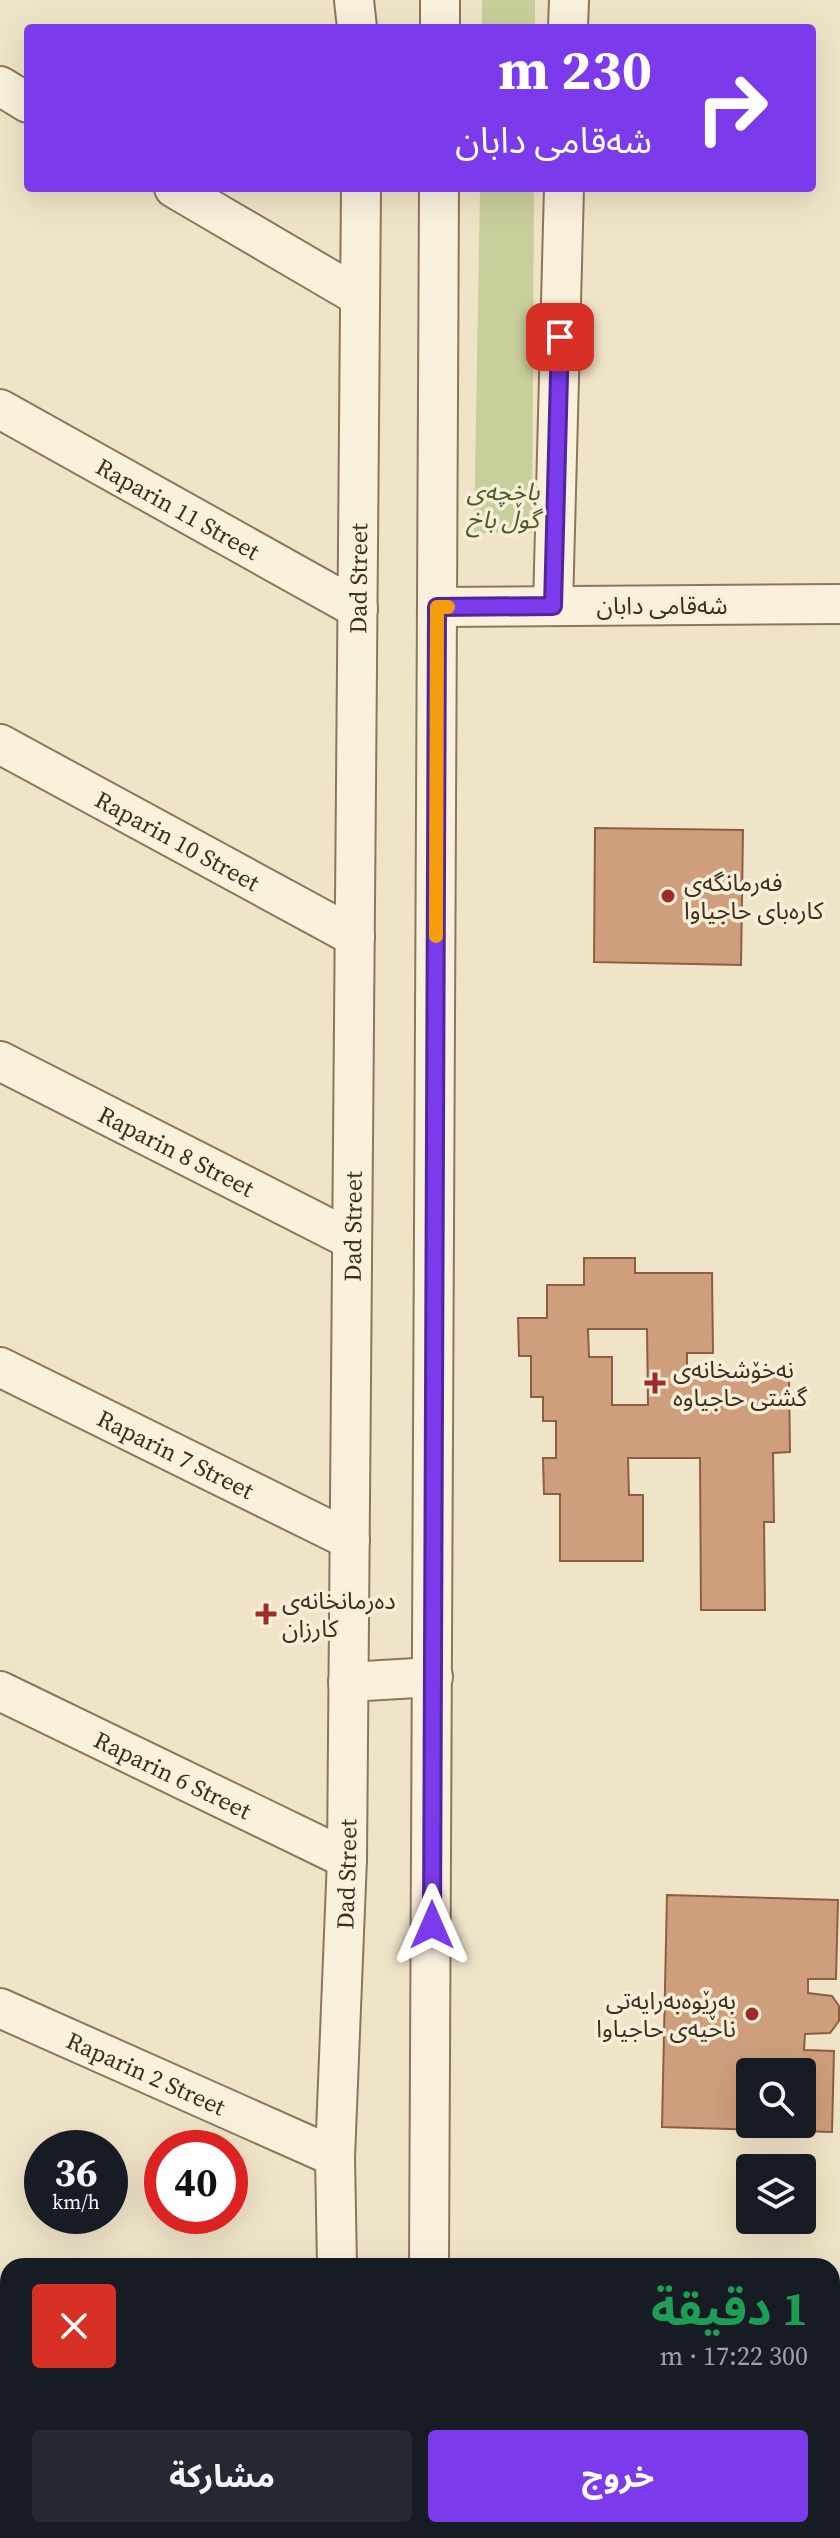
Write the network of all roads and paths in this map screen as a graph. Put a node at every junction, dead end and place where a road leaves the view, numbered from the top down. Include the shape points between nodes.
1 (354, 0) edge
2 (440, 0) edge
3 (569, 0) edge
4 (357, 24) edge
5 (440, 24) edge
6 (568, 24) edge
7 (0, 86) edge
8 (24, 101) edge
9 (181, 192) edge
10 (361, 192) edge
11 (439, 192) edge
12 (564, 192) edge
13 (360, 297) junction
14 (0, 409) edge
15 (840, 604) edge
16 (553, 606) junction
17 (437, 607) junction
18 (358, 609) junction
19 (0, 744) edge
20 (355, 937) junction
21 (0, 1061) edge
22 (352, 1240) junction
23 (0, 1367) edge
24 (350, 1540) junction
25 (433, 1677) junction
26 (348, 1682) junction
27 (0, 1691) edge
28 (347, 1859) junction
29 (0, 2008) edge
30 (335, 2157) junction
31 (337, 2258) edge
32 (429, 2258) edge

1 - 4 street
2 - 5 street
3 - 6 street
7 - 8 street
9 - 13 street
10 - 13 street, Dad Street
11 - 17 street
12 - 16 street
13 - 18 street, Dad Street
14 - 18 street, Raparin 11 Street
15 - 16 street, شەقامی دابان
16 - 17 street, شەقامی دابان
17 - 25 street
18 - 20 street, Dad Street
19 - 20 street, Raparin 10 Street
20 - 22 street, Dad Street
21 - 22 street, Raparin 8 Street
22 - 24 street, Dad Street
23 - 24 street, Raparin 7 Street
24 - 26 street, Dad Street
25 - 26 street
25 - 32 street
26 - 28 street, Dad Street
27 - 28 street, Raparin 6 Street
28 - 30 street, Dad Street
29 - 30 street, Raparin 2 Street
30 - 31 street, Dad Street

